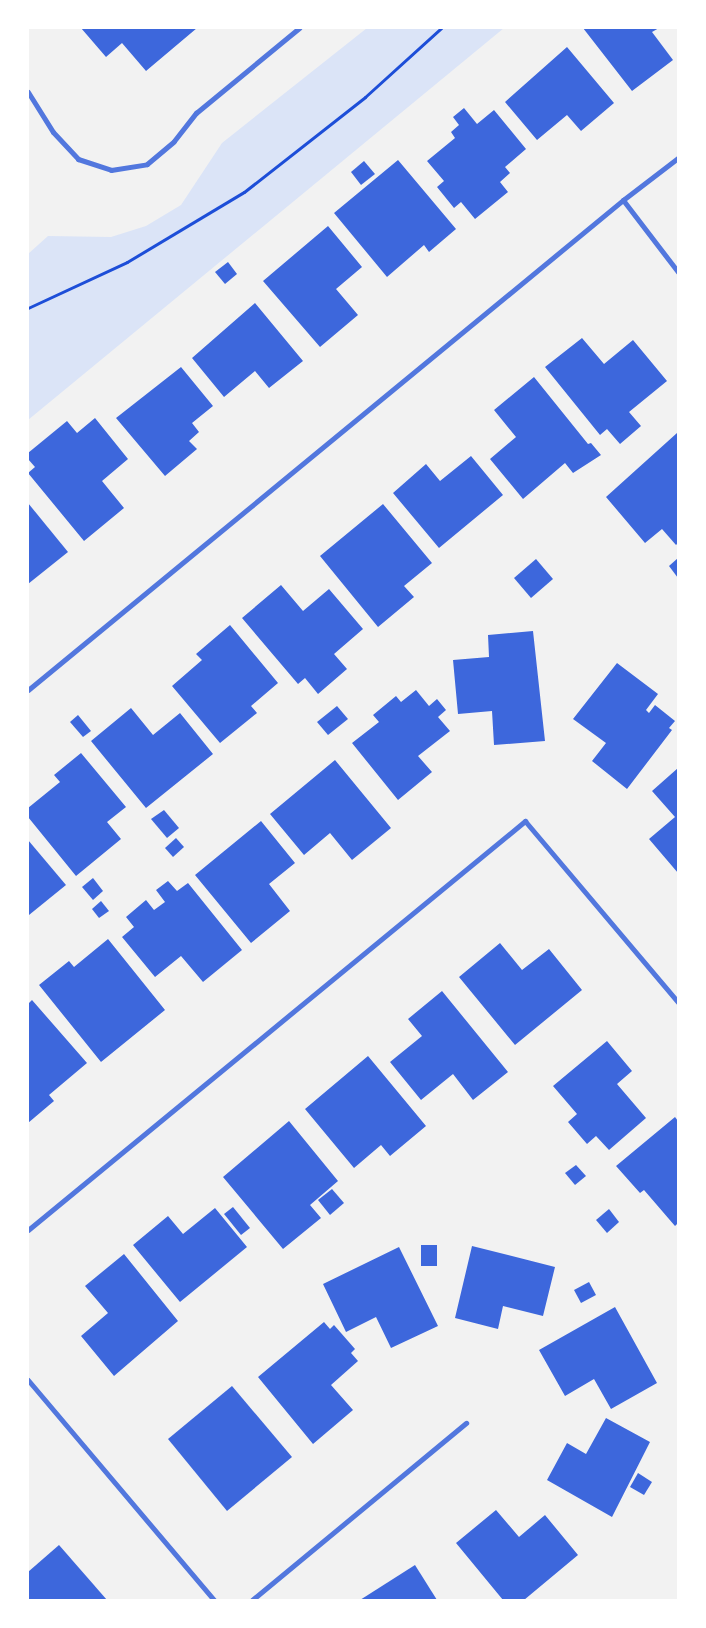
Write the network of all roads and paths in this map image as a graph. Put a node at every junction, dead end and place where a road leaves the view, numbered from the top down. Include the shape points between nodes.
1 (299, 28) edge
2 (442, 28) edge
3 (28, 92) edge
4 (678, 158) edge
5 (622, 200) junction
6 (678, 272) edge
7 (28, 308) edge
8 (28, 690) edge
9 (678, 1002) edge
10 (28, 1230) edge
11 (28, 1380) edge
12 (466, 1423) dead end
13 (214, 1600) edge
14 (252, 1600) edge

1 - 3 street via 196,113 174,141 146,164 111,170 78,159 53,132
2 - 7 path via 343,116 244,192 136,257
4 - 5 street
5 - 6 street
5 - 8 street
9 - 10 street via 524,821
11 - 13 street
12 - 14 street

